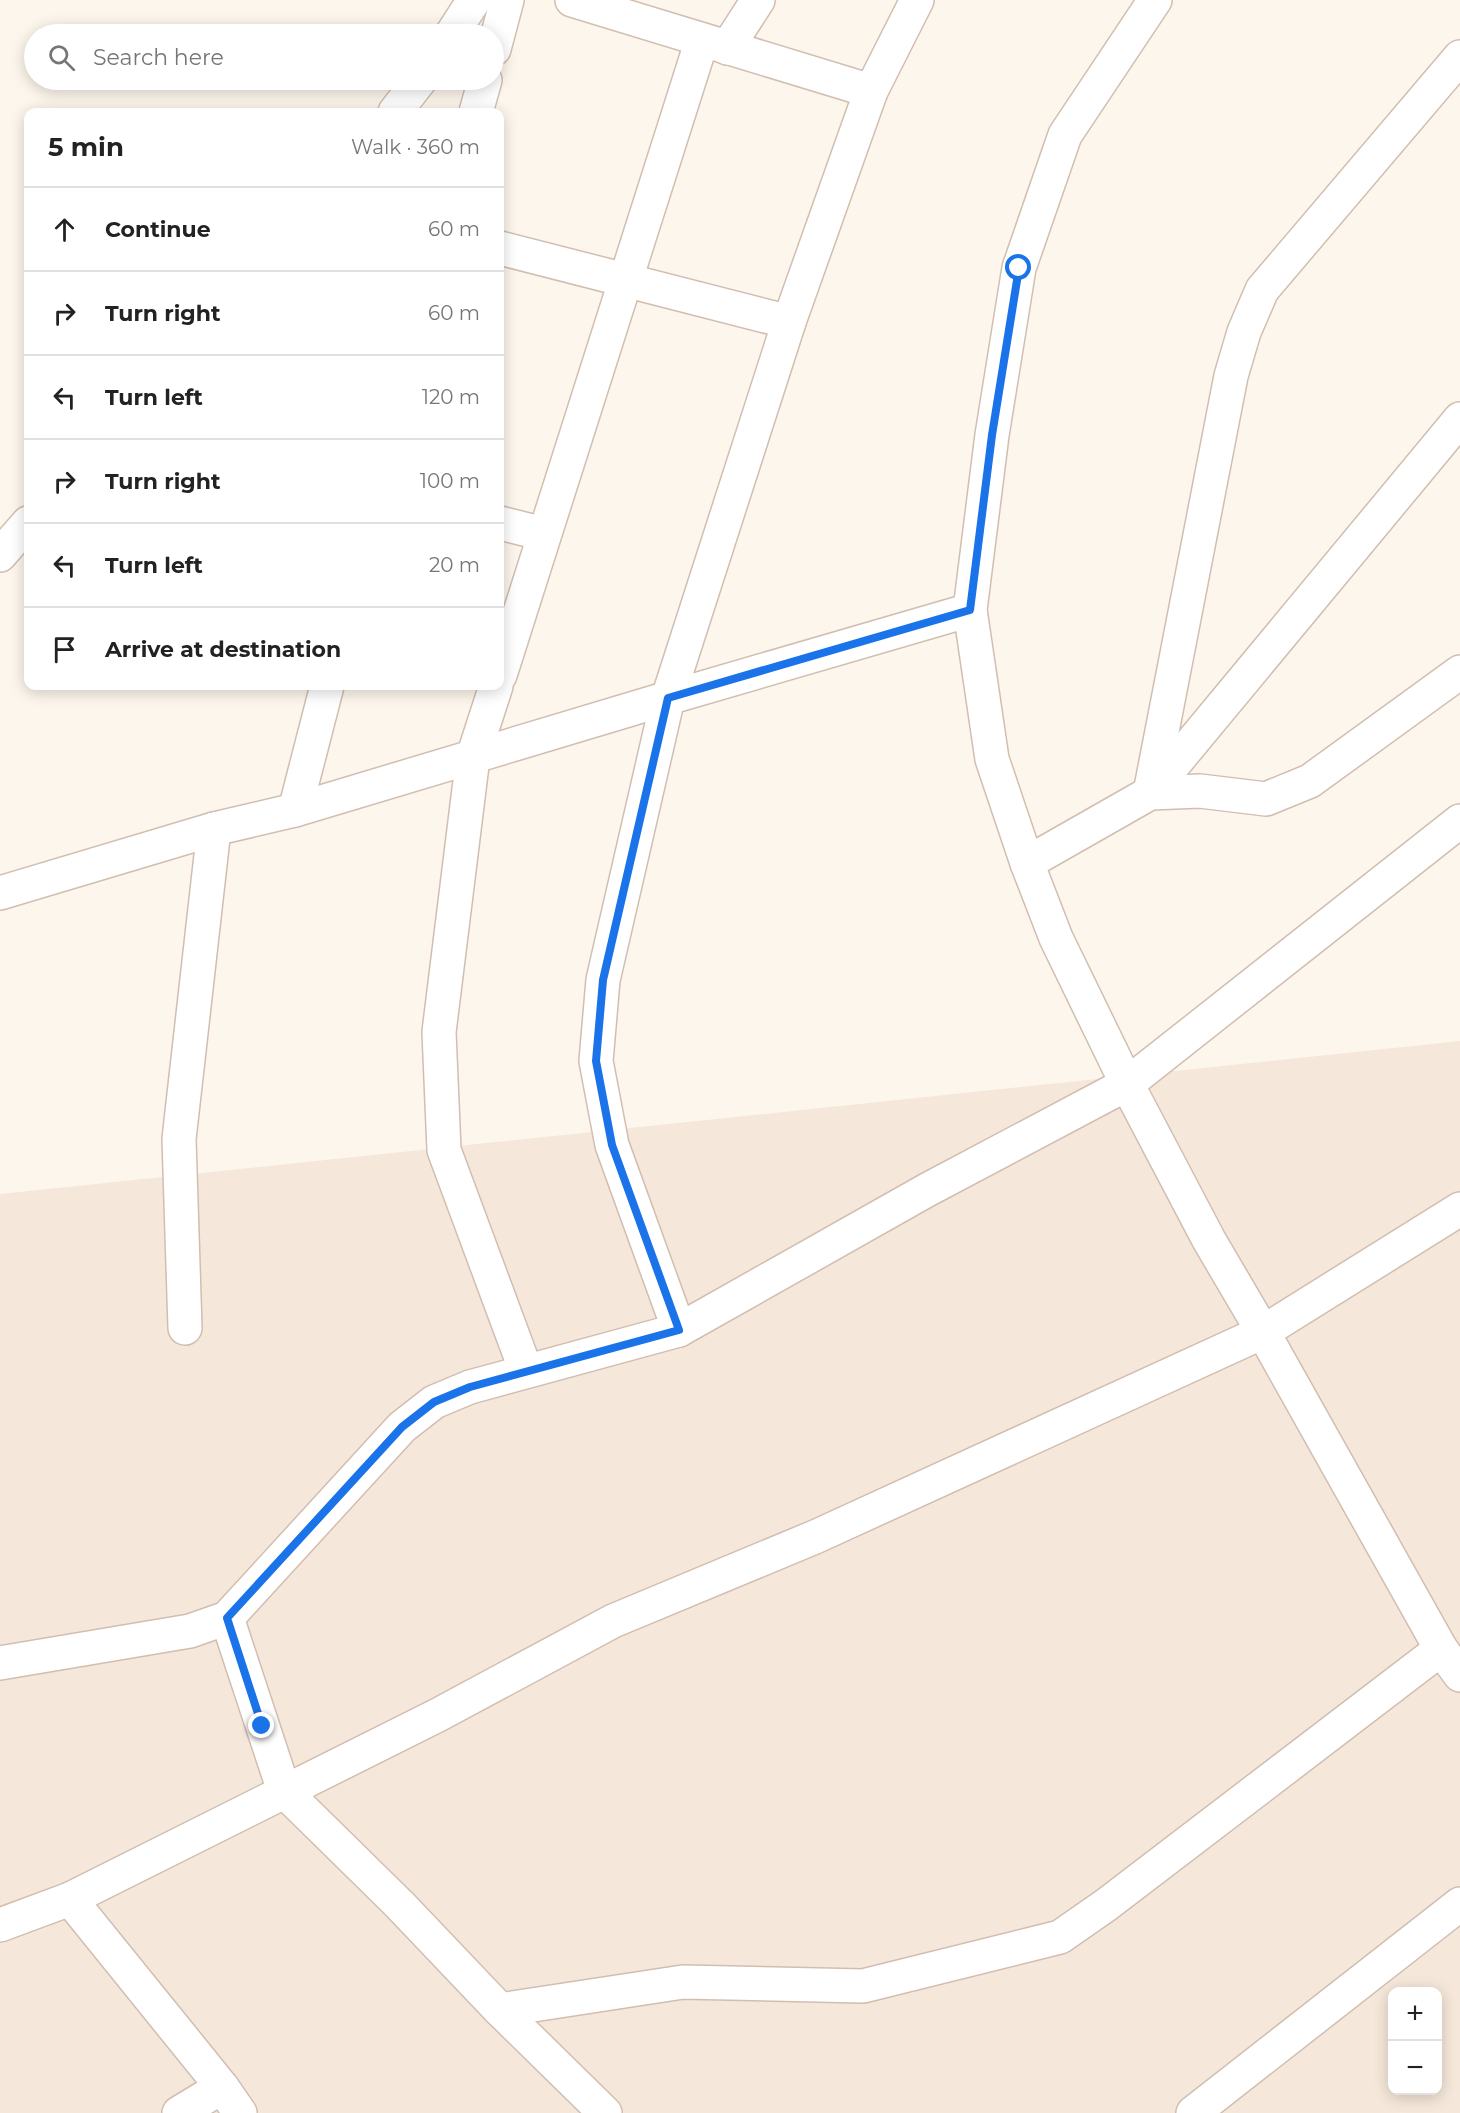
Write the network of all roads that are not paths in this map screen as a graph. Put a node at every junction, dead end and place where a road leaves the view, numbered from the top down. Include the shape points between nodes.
1 (474, 0) edge
2 (507, 0) edge
3 (572, 0) edge
4 (758, 0) edge
5 (917, 0) edge
6 (1155, 0) edge
7 (458, 24) edge
8 (501, 24) edge
9 (714, 44) junction
10 (1460, 57) edge
11 (412, 90) edge
12 (482, 90) edge
13 (871, 91) junction
14 (398, 108) edge
15 (477, 108) edge
16 (504, 249) edge
17 (625, 280) junction
18 (789, 322) junction
19 (1460, 420) edge
20 (504, 524) edge
21 (24, 528) edge
22 (544, 534) junction
23 (0, 555) edge
24 (970, 610) junction
25 (504, 662) edge
26 (1460, 672) edge
27 (326, 690) edge
28 (495, 690) edge
29 (668, 698) junction
30 (473, 757) junction
31 (1150, 793) junction
32 (295, 810) junction
33 (1460, 821) edge
34 (214, 829) junction
35 (1027, 863) junction
36 (0, 893) edge
37 (1127, 1084) junction
38 (1460, 1209) edge
39 (185, 1328) dead end
40 (679, 1330) junction
41 (1263, 1332) junction
42 (526, 1371) junction
43 (227, 1618) junction
44 (1451, 1662) edge
45 (0, 1663) edge
46 (284, 1791) junction
47 (70, 1899) junction
48 (1460, 1904) edge
49 (0, 1925) edge
50 (500, 2010) junction
51 (222, 2086) junction
52 (179, 2113) edge
53 (240, 2113) edge
54 (605, 2113) edge
55 (1193, 2113) edge

1 - 7 street
2 - 8 street
3 - 9 street
4 - 9 street
5 - 13 street
6 - 24 street via 1065,135 1019,268 992,435
9 - 13 street
9 - 17 street
10 - 31 street via 1262,290 1231,376
11 - 14 street
12 - 15 street
13 - 18 street
16 - 17 street
17 - 18 street
17 - 22 street
18 - 29 street
19 - 31 street
20 - 22 street
21 - 23 street
22 - 25 street
24 - 29 street
24 - 35 street via 992,759
26 - 31 street via 1311,781 1266,799 1200,791
27 - 32 street
28 - 30 street
29 - 30 street
29 - 40 street via 603,980 596,1061 612,1145
30 - 32 street
30 - 42 street via 439,1032 444,1150
31 - 35 street
32 - 34 street
33 - 37 street
34 - 36 street
34 - 39 street via 180,1139
35 - 37 street via 1056,938
37 - 40 street via 927,1190
37 - 41 street via 1209,1240
38 - 41 street
40 - 42 street
41 - 44 street
41 - 46 street via 815,1537 613,1621 438,1715
42 - 43 street via 434,1402 402,1427
43 - 45 street via 190,1631
43 - 46 street
44 - 50 street via 1060,1937 863,1986 683,1982
46 - 47 street
46 - 50 street
47 - 49 street
47 - 51 street
48 - 55 street
50 - 54 street
51 - 52 street
51 - 53 street

